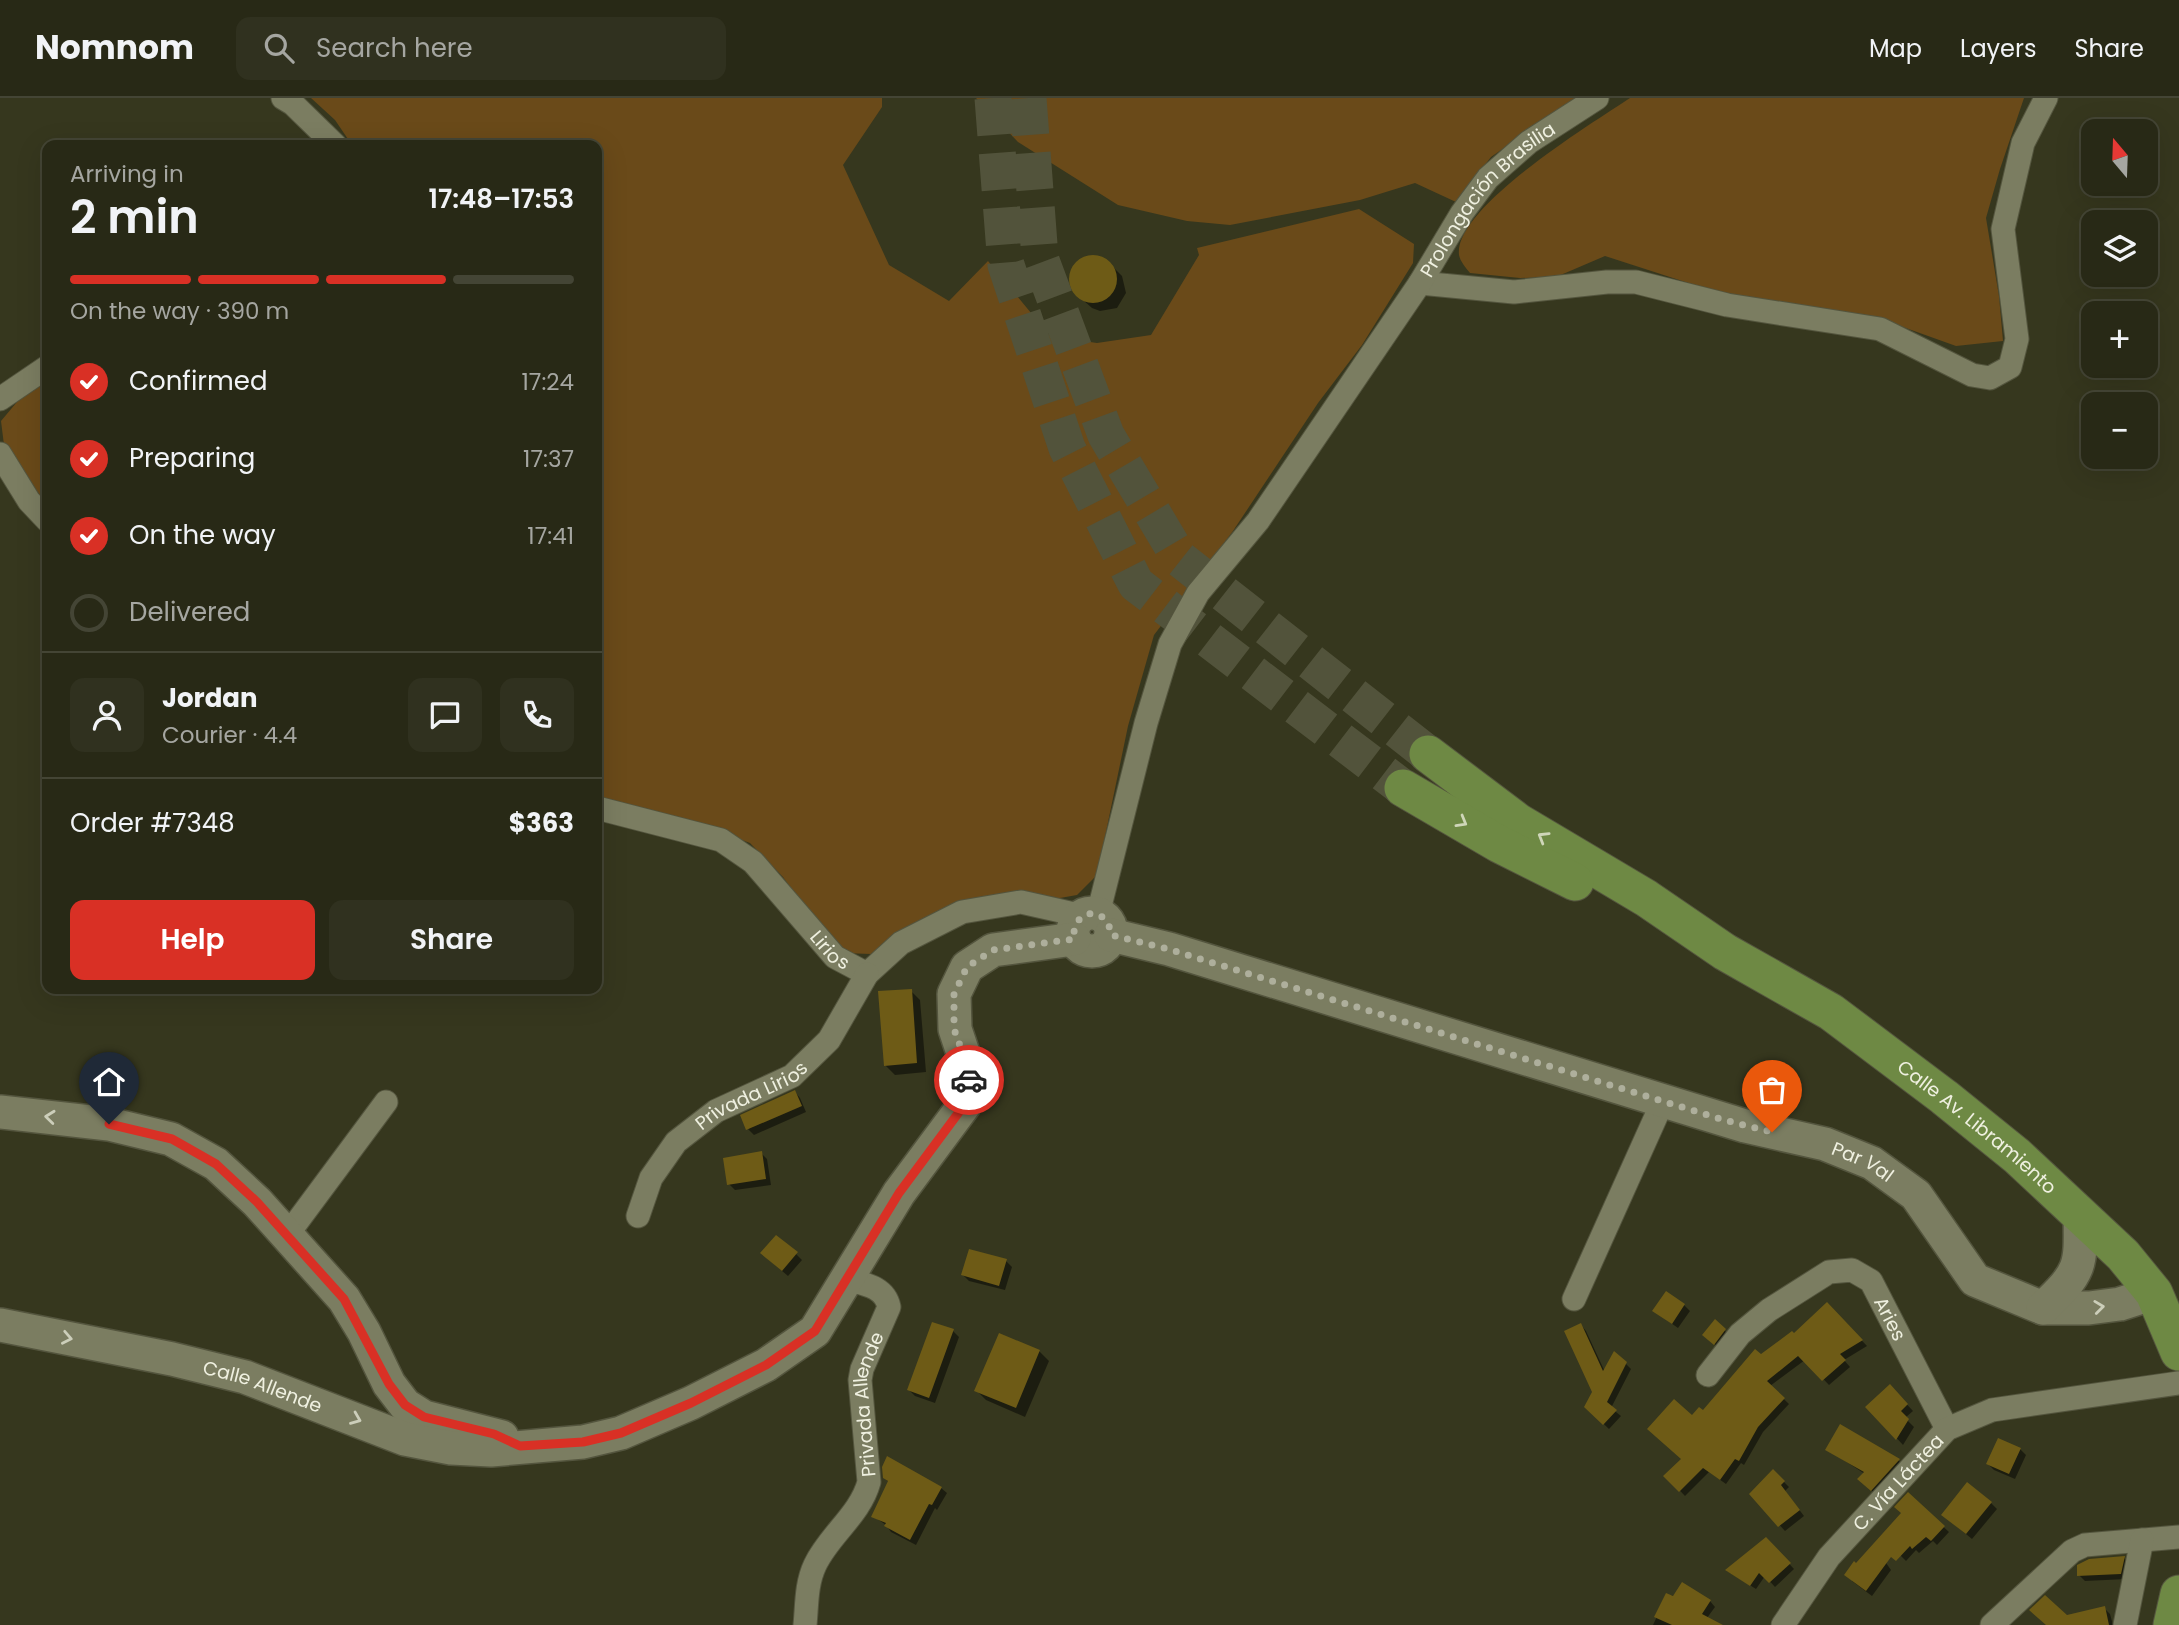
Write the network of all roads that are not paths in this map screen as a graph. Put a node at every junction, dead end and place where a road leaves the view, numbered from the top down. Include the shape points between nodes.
1 (283, 98) edge
2 (1597, 98) edge
3 (2046, 98) edge
4 (330, 140) edge
5 (1420, 283) junction
6 (42, 370) edge
7 (0, 399) edge
8 (0, 454) edge
9 (42, 515) edge
10 (1428, 754) tunnel mouth
11 (1403, 788) tunnel mouth
12 (602, 809) edge
13 (1092, 926) junction
14 (1725, 952) junction
15 (867, 974) junction
16 (1663, 1101) junction
17 (386, 1102) dead end
18 (0, 1112) edge
19 (2080, 1214) junction
20 (638, 1216) dead end
21 (288, 1234) junction
22 (848, 1279) junction
23 (2154, 1293) junction
24 (1574, 1299) dead end
25 (2043, 1308) junction
26 (0, 1325) edge
27 (2179, 1352) edge
28 (1708, 1375) dead end
29 (2179, 1383) edge
30 (1947, 1429) junction
31 (520, 1446) junction
32 (2179, 1536) edge
33 (2142, 1540) junction
34 (2179, 1594) edge
35 (805, 1625) edge
36 (1783, 1625) edge
37 (1993, 1625) edge
38 (2125, 1625) edge
39 (2172, 1625) edge

1 - 4 street
2 - 5 street, Prolongación Brasilia via 1529,142 1488,178
3 - 5 street via 2024,143 2003,229 2017,339 2010,367 1990,378 1972,375 1880,329 1727,305 1636,282 1514,292
5 - 13 street, Prolongación Brasilia via 1258,521 1198,593 1170,643
6 - 7 street
8 - 9 street
14 -> 10 main road, Calle Av. Libramiento via 1646,898 1518,822
11 -> 14 main road, Calle Av. Libramiento via 1499,844
12 - 15 street, Lirios via 721,840 753,862 835,957
13 - 15 street, Lirios via 1021,902 962,912 901,943
13 - 16 street, Par Val
13 - 22 street, Calle Allende via 993,950 967,967 954,994 954,1029 970,1074 965,1104 899,1193
14 - 19 main road, Calle Av. Libramiento via 1830,1012 1944,1097
15 - 20 street, Privada Lirios via 829,1040 792,1076 716,1111 676,1142 651,1178
16 - 24 street
16 - 25 street, Par Val via 1825,1144 1872,1163 1916,1195 1975,1280
17 - 21 street
21 -> 18 street via 216,1164 172,1139 109,1124
19 - 23 main road, Calle Av. Libramiento
19 - 25 street via 2079,1265 2069,1283
21 - 31 street via 344,1299 405,1405 424,1417 494,1434
22 - 31 street, Calle Allende via 815,1331 766,1365 621,1433 583,1442
22 - 35 street, Privada Allende via 874,1287 888,1307 860,1380 869,1482 865,1496 816,1562 809,1580
25 -> 23 street, Par Val via 2120,1304
23 - 27 main road, Calle Av. Libramiento
26 -> 31 street, Calle Allende via 245,1377 405,1438 450,1448
28 - 30 street, Aries via 1740,1334 1769,1310 1829,1272 1852,1270 1871,1281
29 - 30 street, C. Vía Láctea via 1992,1410
30 - 36 street, C. Vía Láctea via 1829,1557
32 - 33 street
33 - 37 street via 2085,1545 2072,1551
33 - 38 street
34 - 39 main road

